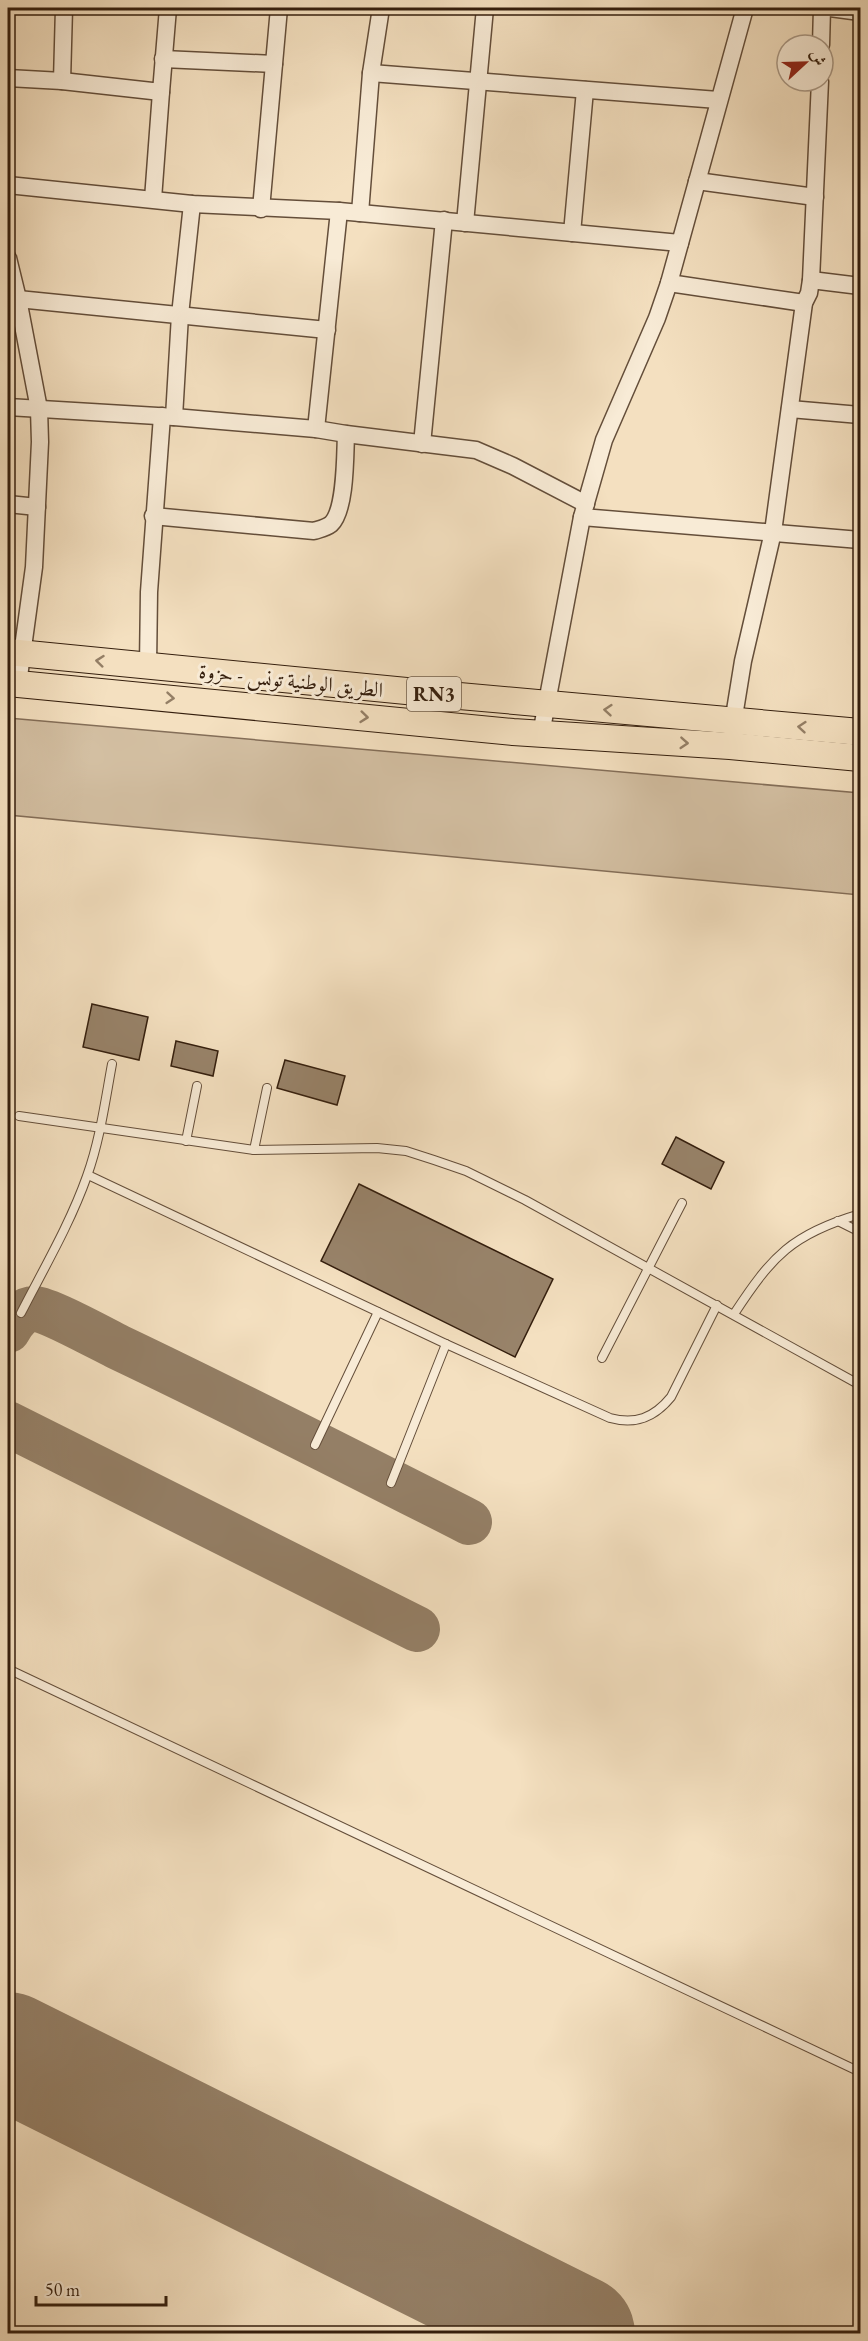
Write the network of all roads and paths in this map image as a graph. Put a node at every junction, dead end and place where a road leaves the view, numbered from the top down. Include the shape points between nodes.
1 (64, 8) edge
2 (168, 8) edge
3 (279, 8) edge
4 (381, 8) edge
5 (485, 8) edge
6 (745, 8) edge
7 (822, 8) edge
8 (830, 8) edge
9 (861, 12) edge
10 (821, 33) edge
11 (163, 59) junction
12 (274, 64) junction
13 (371, 73) junction
14 (8, 78) edge
15 (62, 81) junction
16 (477, 81) junction
17 (585, 90) junction
18 (161, 92) junction
19 (819, 93) edge
20 (718, 100) junction
21 (697, 181) junction
22 (8, 185) edge
23 (815, 197) junction
24 (153, 199) junction
25 (192, 204) junction
26 (261, 209) junction
27 (339, 211) junction
28 (360, 213) junction
29 (444, 220) junction
30 (465, 223) junction
31 (572, 233) junction
32 (680, 243) junction
33 (8, 258) edge
34 (811, 280) junction
35 (669, 284) junction
36 (861, 286) edge
37 (18, 299) junction
38 (804, 303) junction
39 (180, 315) junction
40 (327, 330) junction
41 (8, 407) edge
42 (39, 409) junction
43 (789, 409) junction
44 (861, 415) edge
45 (168, 416) junction
46 (316, 429) junction
47 (346, 435) junction
48 (422, 444) junction
49 (8, 504) edge
50 (37, 507) junction
51 (584, 510) junction
52 (153, 516) junction
53 (773, 532) junction
54 (861, 540) edge
55 (15, 653) edge
56 (148, 666) junction
57 (13, 684) edge
58 (546, 704) junction
59 (861, 732) edge
60 (541, 734) junction
61 (732, 734) junction
62 (861, 758) edge
63 (112, 1064) dead end
64 (197, 1086) dead end
65 (267, 1088) dead end
66 (19, 1116) dead end
67 (100, 1128) junction
68 (186, 1141) junction
69 (254, 1150) junction
70 (88, 1174) junction
71 (682, 1203) dead end
72 (861, 1214) edge
73 (838, 1221) junction
74 (861, 1232) edge
75 (649, 1268) junction
76 (717, 1305) junction
77 (378, 1312) junction
78 (21, 1313) dead end
79 (734, 1314) junction
80 (446, 1344) junction
81 (602, 1358) dead end
82 (861, 1385) edge
83 (315, 1445) dead end
84 (391, 1483) dead end
85 (8, 1668) edge
86 (861, 2072) edge

1 - 15 street
2 - 11 street
3 - 12 street
4 - 13 street
5 - 16 street
6 - 20 street
7 - 10 street
8 - 9 street
11 - 12 street
11 - 18 street
12 - 26 street
13 - 16 street
13 - 28 street
14 - 15 street
15 - 18 street
16 - 17 street
16 - 30 street
17 - 20 street
17 - 31 street
18 - 24 street
19 - 23 street
20 - 21 street
21 - 23 street
21 - 32 street
22 - 24 street
23 - 34 street
24 - 25 street
25 - 26 street
25 - 39 street
26 - 27 street
27 - 28 street
27 - 40 street
28 - 29 street
29 - 30 street
29 - 48 street
30 - 31 street
31 - 32 street
32 - 35 street
33 - 37 street
34 - 36 street
34 - 38 street
35 - 38 street
35 - 51 street via 604,440
37 - 39 street
37 - 42 street
38 - 43 street
39 - 40 street
39 - 45 street
40 - 46 street
41 - 42 street
42 - 45 street
42 - 50 street
43 - 44 street
43 - 53 street
45 - 46 street
45 - 52 street
46 - 47 street
47 - 48 street
47 - 52 street via 340,506 335,519 324,529
48 - 51 street via 486,453
49 - 50 street
50 - 55 street via 34,567
51 - 53 street
51 - 58 street
52 - 56 street
53 - 54 street
53 - 61 street via 742,661
56 -> 55 main road, الطريق الوطنية تونس - حزوة / RN3
55 - 57 street
56 - 58 main road, الطريق الوطنية تونس - حزوة / RN3
57 -> 60 main road, الطريق الوطنية تونس - حزوة / RN3
58 - 60 street
61 -> 58 main road, الطريق الوطنية تونس - حزوة / RN3
59 -> 61 main road, الطريق الوطنية تونس - حزوة / RN3
60 -> 61 main road, الطريق الوطنية تونس - حزوة / RN3
61 - 62 main road, الطريق الوطنية تونس - حزوة / RN3
63 - 67 lane
64 - 68 lane
65 - 69 lane
66 - 67 lane
67 - 68 lane
67 - 70 lane
68 - 69 lane
69 - 75 lane via 406,1151 496,1185
70 - 77 lane
70 - 78 lane
71 - 75 lane
72 - 73 lane
73 - 74 lane
73 - 79 lane via 778,1255
75 - 76 lane
75 - 81 lane
76 - 79 lane
76 - 80 lane via 662,1409 637,1421 610,1418
77 - 80 lane
77 - 83 lane
79 - 82 lane
80 - 84 lane
85 - 86 lane

